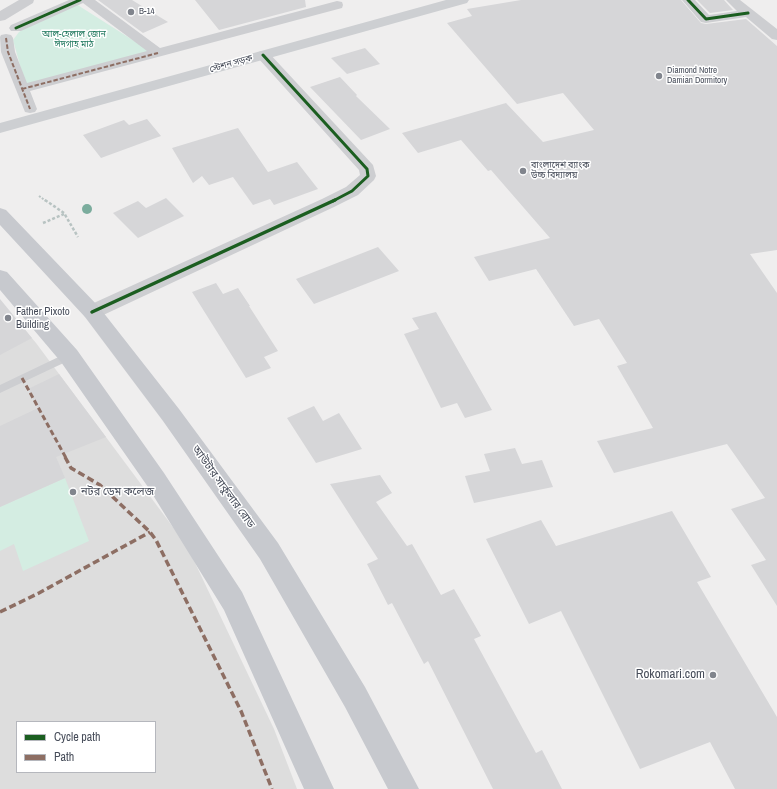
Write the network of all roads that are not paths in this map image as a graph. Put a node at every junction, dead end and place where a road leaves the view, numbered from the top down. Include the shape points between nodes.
1 (26, 0) edge
2 (80, 0) edge
3 (87, 0) edge
4 (421, 0) edge
5 (462, 0) edge
6 (688, 0) edge
7 (732, 0) edge
8 (333, 1) edge
9 (443, 2) edge
10 (748, 13) junction
11 (0, 17) edge
12 (0, 23) edge
13 (7, 35) edge
14 (777, 36) edge
15 (158, 53) junction
16 (263, 55) junction
17 (22, 89) junction
18 (30, 109) junction
19 (0, 117) edge
20 (0, 128) edge
21 (0, 214) edge
22 (0, 277) edge
23 (92, 312) junction
24 (69, 356) junction
25 (0, 389) edge
26 (319, 789) edge
27 (404, 789) edge

1 - 11 street
2 - 13 street
3 - 15 street
4 - 18 main road, স্টেশন সড়ক
5 - 9 main road, স্টেশন সড়ক
6 - 10 street via 706,19
7 - 10 street
8 - 15 street via 337,5 223,33
9 - 16 main road, স্টেশন সড়ক
10 - 14 street
12 - 13 street
13 - 17 street via 8,52
15 - 17 street
16 - 20 main road, স্টেশন সড়ক
16 - 23 street via 367,169 368,176 352,191 328,203
17 - 18 street
18 - 19 main road, স্টেশন সড়ক
21 - 23 main road, আউটার সার্কুলার রোড
22 - 24 main road
23 - 27 main road, আউটার সার্কুলার রোড via 269,551 355,698
24 - 25 lane
24 - 26 main road via 156,480 233,601

